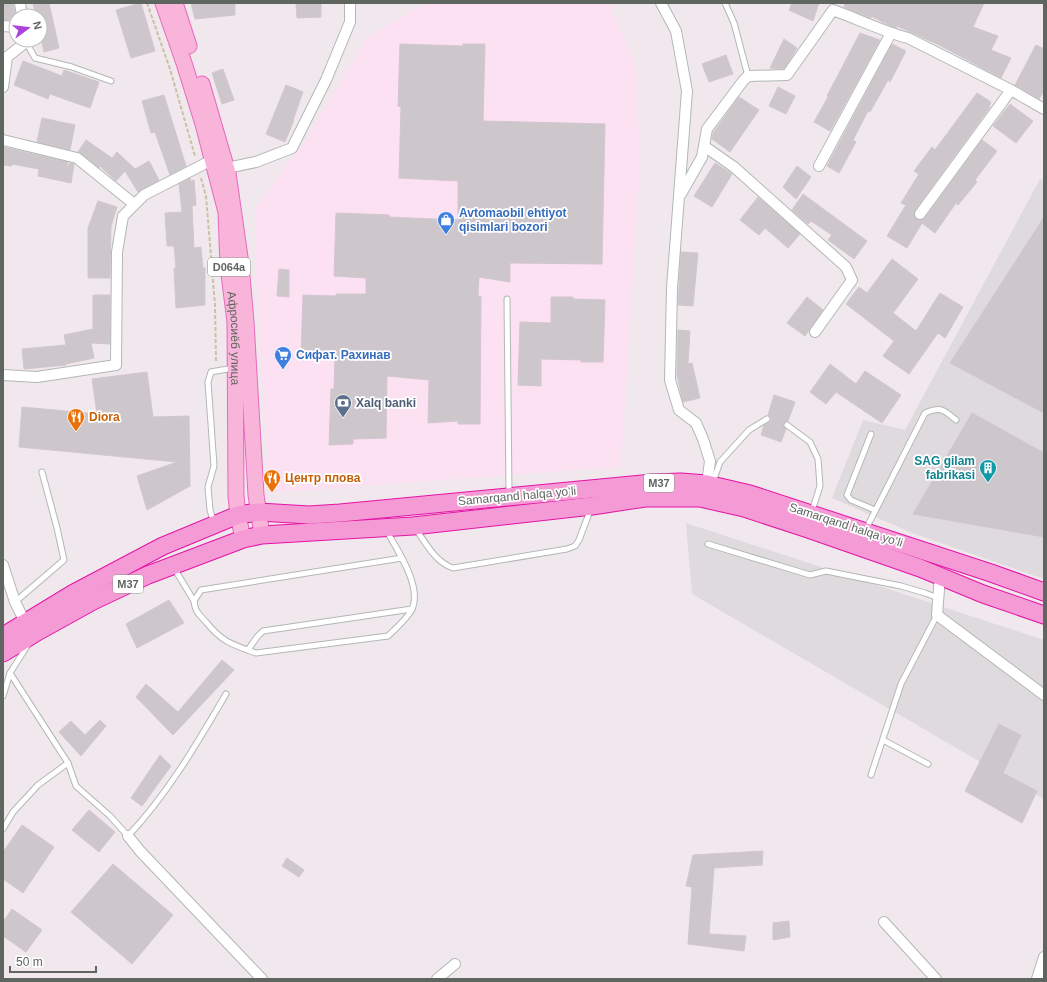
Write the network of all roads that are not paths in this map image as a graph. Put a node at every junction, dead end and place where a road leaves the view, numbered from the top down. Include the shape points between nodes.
1 (163, 3) edge
2 (175, 3) edge
3 (350, 3) edge
4 (661, 3) edge
5 (725, 3) edge
6 (834, 7) edge
7 (891, 33) junction
8 (18, 48) edge
9 (30, 48) edge
10 (748, 76) junction
11 (111, 81) dead end
12 (3, 87) edge
13 (1011, 90) junction
14 (1044, 108) edge
15 (3, 140) edge
16 (704, 146) junction
17 (212, 160) junction
18 (819, 166) dead end
19 (226, 168) junction
20 (678, 197) junction
21 (134, 204) junction
22 (920, 214) dead end
23 (507, 299) dead end
24 (815, 332) dead end
25 (235, 368) junction
26 (3, 375) edge
27 (766, 419) dead end
28 (956, 420) dead end
29 (787, 425) dead end
30 (871, 434) dead end
31 (42, 472) dead end
32 (709, 485) junction
33 (509, 497) junction
34 (592, 506) junction
35 (875, 510) junction
36 (258, 512) junction
37 (811, 514) junction
38 (238, 515) junction
39 (215, 523) junction
40 (413, 526) junction
41 (384, 528) junction
42 (865, 531) junction
43 (262, 536) junction
44 (243, 539) junction
45 (708, 544) dead end
46 (927, 552) junction
47 (402, 558) junction
48 (3, 564) edge
49 (173, 566) junction
50 (920, 568) junction
51 (940, 576) junction
52 (1044, 592) edge
53 (938, 598) junction
54 (194, 601) junction
55 (15, 602) junction
56 (412, 609) junction
57 (938, 615) junction
58 (1044, 615) edge
59 (31, 627) junction
60 (3, 636) edge
61 (248, 650) junction
62 (3, 653) edge
63 (10, 673) junction
64 (226, 694) dead end
65 (3, 696) edge
66 (1044, 696) edge
67 (883, 740) junction
68 (68, 763) junction
69 (928, 764) dead end
70 (871, 775) dead end
71 (3, 829) edge
72 (128, 836) junction
73 (884, 922) dead end
74 (1044, 957) edge
75 (455, 964) dead end
76 (262, 979) edge
77 (436, 979) edge
78 (936, 979) edge
79 (1037, 979) edge

1 - 17 main road, Афросиёб улица / D064a via 184,63
2 - 19 main road, Афросиёб улица / D064a
3 - 19 street via 350,22 326,80 292,148 256,162
4 - 20 street via 676,31 687,91
5 - 10 lane via 734,23
6 - 7 street
6 - 10 street via 787,75
7 - 13 street via 908,38
7 - 18 street
8 - 12 street via 7,57
9 - 11 lane via 35,58
10 - 16 street via 707,129
13 - 14 street
13 - 22 street
15 - 21 street via 77,158
16 - 20 street via 702,157
16 - 24 street via 734,167 846,267 852,280
17 - 21 street via 144,195
17 - 25 main road, Афросиёб улица / D064a via 226,212
19 - 36 main road, Афросиёб улица / D064a via 242,271
20 - 32 street via 672,288 670,380 679,410 696,423 703,439 710,461
21 - 26 street via 123,216 118,252 116,365 37,377
23 - 33 lane
25 - 38 main road, Афросиёб улица / D064a
25 - 39 lane via 212,372 208,382 214,466 208,487 210,510
27 - 32 lane via 749,430 720,462
28 - 35 lane via 942,409 925,413
29 - 37 lane via 810,442 818,459 820,486
30 - 35 lane via 847,495 851,500
31 - 55 lane via 64,560
32 - 33 highway, Samarqand halqa yoʻli / M37 via 653,483
32 - 37 highway, Samarqand halqa yoʻli / M37 via 750,494
33 - 36 highway, Samarqand halqa yoʻli / M37 via 309,515
34 - 40 highway, Samarqand halqa yoʻli / M37
34 - 40 lane via 575,546 453,568 438,560
34 - 50 highway, Samarqand halqa yoʻli / M37 via 645,498 700,498 744,508
35 - 42 lane
36 - 38 highway, Samarqand halqa yoʻli / M37
36 - 43 main road, Афросиёб улица / D064a
37 - 42 highway, Samarqand halqa yoʻli / M37
38 - 39 highway, Samarqand halqa yoʻli / M37
38 - 44 main road, Афросиёб улица / D064a
39 - 59 highway, Samarqand halqa yoʻli / M37 via 163,546 74,593
40 - 41 highway, Samarqand halqa yoʻli / M37
41 - 43 highway, Samarqand halqa yoʻli / M37
41 - 47 lane
42 - 46 highway, Samarqand halqa yoʻli / M37
43 - 44 highway, Samarqand halqa yoʻli / M37
44 - 49 highway, Samarqand halqa yoʻli / M37
45 - 53 lane via 810,575 826,571 900,586
46 - 50 highway
46 - 52 highway, Samarqand halqa yoʻli / M37
47 - 54 lane via 201,590
47 - 56 lane via 415,592
48 - 55 street
49 - 54 lane
49 - 59 highway, Samarqand halqa yoʻli / M37
50 - 51 highway, Samarqand halqa yoʻli / M37
51 - 53 street
51 - 58 highway, Samarqand halqa yoʻli / M37
53 - 57 street
54 - 61 lane via 195,610 217,635
55 - 59 street
56 - 61 lane via 263,631
56 - 61 lane via 388,636 256,653
57 - 66 street
57 - 67 lane via 901,684
59 - 60 highway, Samarqand halqa yoʻli / M37
59 - 62 highway, Samarqand halqa yoʻli / M37
59 - 63 lane
63 - 65 lane
63 - 68 lane
64 - 72 lane via 195,747 144,819
67 - 69 lane
67 - 70 lane
68 - 71 lane via 38,784 13,812
68 - 72 lane via 76,786
72 - 76 street
73 - 78 street
74 - 79 street
75 - 77 street

